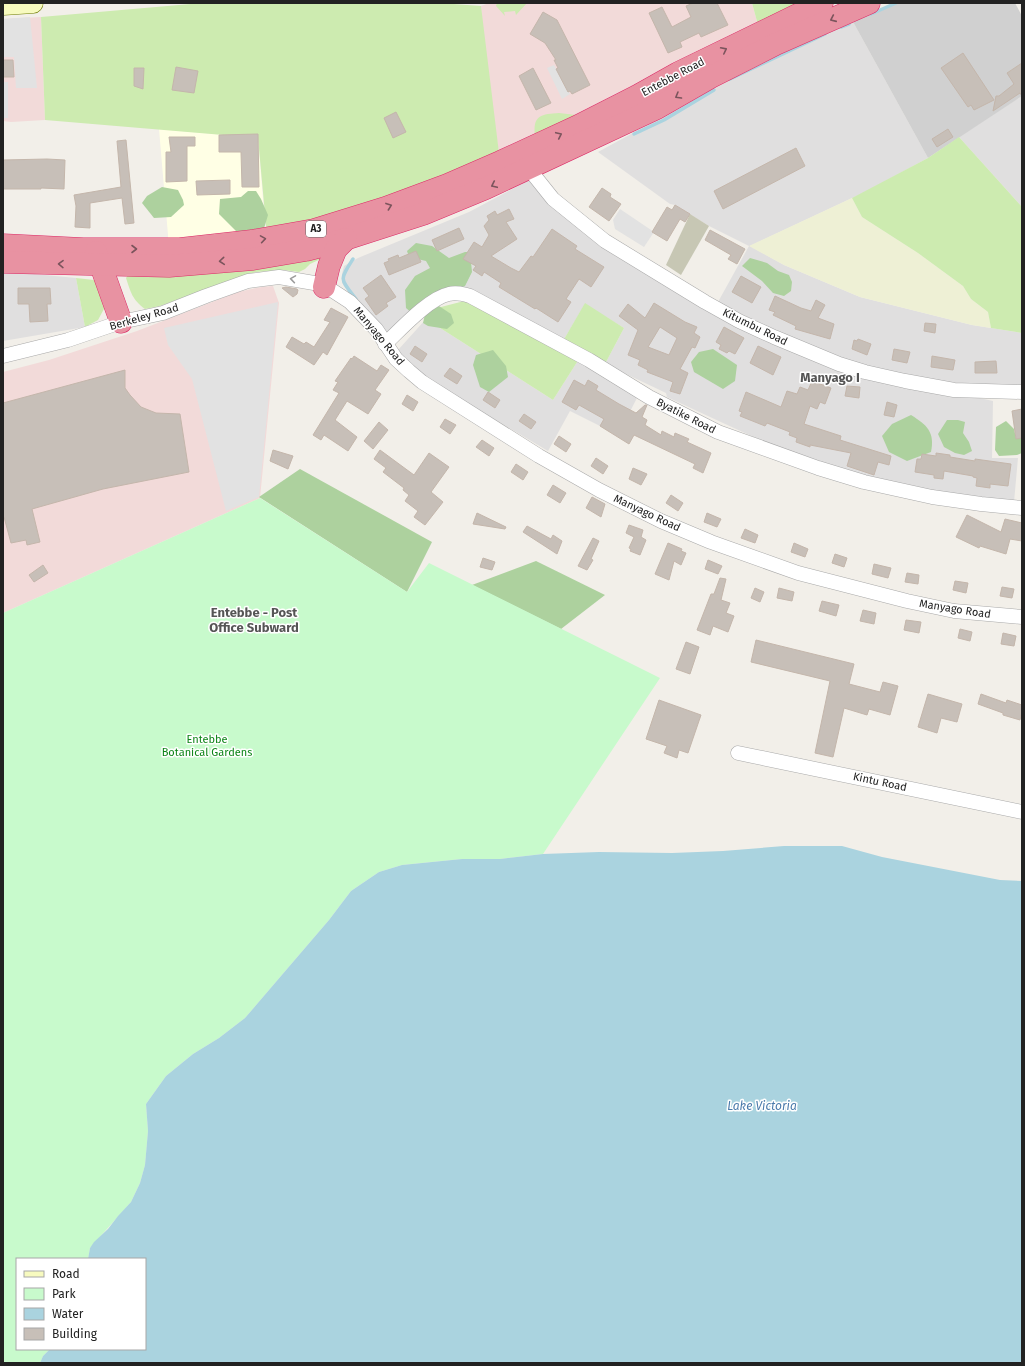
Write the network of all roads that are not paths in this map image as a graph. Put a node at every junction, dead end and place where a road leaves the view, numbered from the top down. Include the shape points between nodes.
1 (33, 3) edge
2 (822, 3) edge
3 (869, 3) edge
4 (3, 5) edge
5 (526, 160) junction
6 (346, 239) junction
7 (3, 245) edge
8 (98, 257) junction
9 (3, 262) edge
10 (327, 288) junction
11 (121, 322) junction
12 (385, 344) junction
13 (3, 356) edge
14 (1022, 392) edge
15 (1022, 508) edge
16 (1022, 618) edge
17 (738, 753) dead end
18 (1022, 812) edge

1 - 4 main road
5 -> 2 highway, Entebbe Road via 576,127 678,73
3 -> 5 highway via 776,44 657,108
5 -> 6 highway, A3 via 486,188 423,214
8 -> 5 highway, A3 via 252,241 314,230
5 - 14 street, Kitumbu Road via 554,199 605,241 739,321 839,364 865,372 954,390
6 -> 8 highway, A3 via 306,250 253,259 169,266
6 - 10 highway via 336,249 329,266
7 - 8 highway, A3
8 -> 9 highway, A3
8 - 11 highway
10 -> 11 street, Berkeley Road via 279,277 248,281 163,313
10 - 12 street, Manyago Road via 350,302 365,316
11 - 13 street, Berkeley Road via 68,340
12 - 15 street, Byatike Road via 434,300 448,294 470,296 589,360 649,397 718,432 864,482 932,497
12 - 16 street, Manyago Road via 400,363 422,382 539,456 661,521 798,573 914,603 954,611
17 - 18 street, Kintu Road

